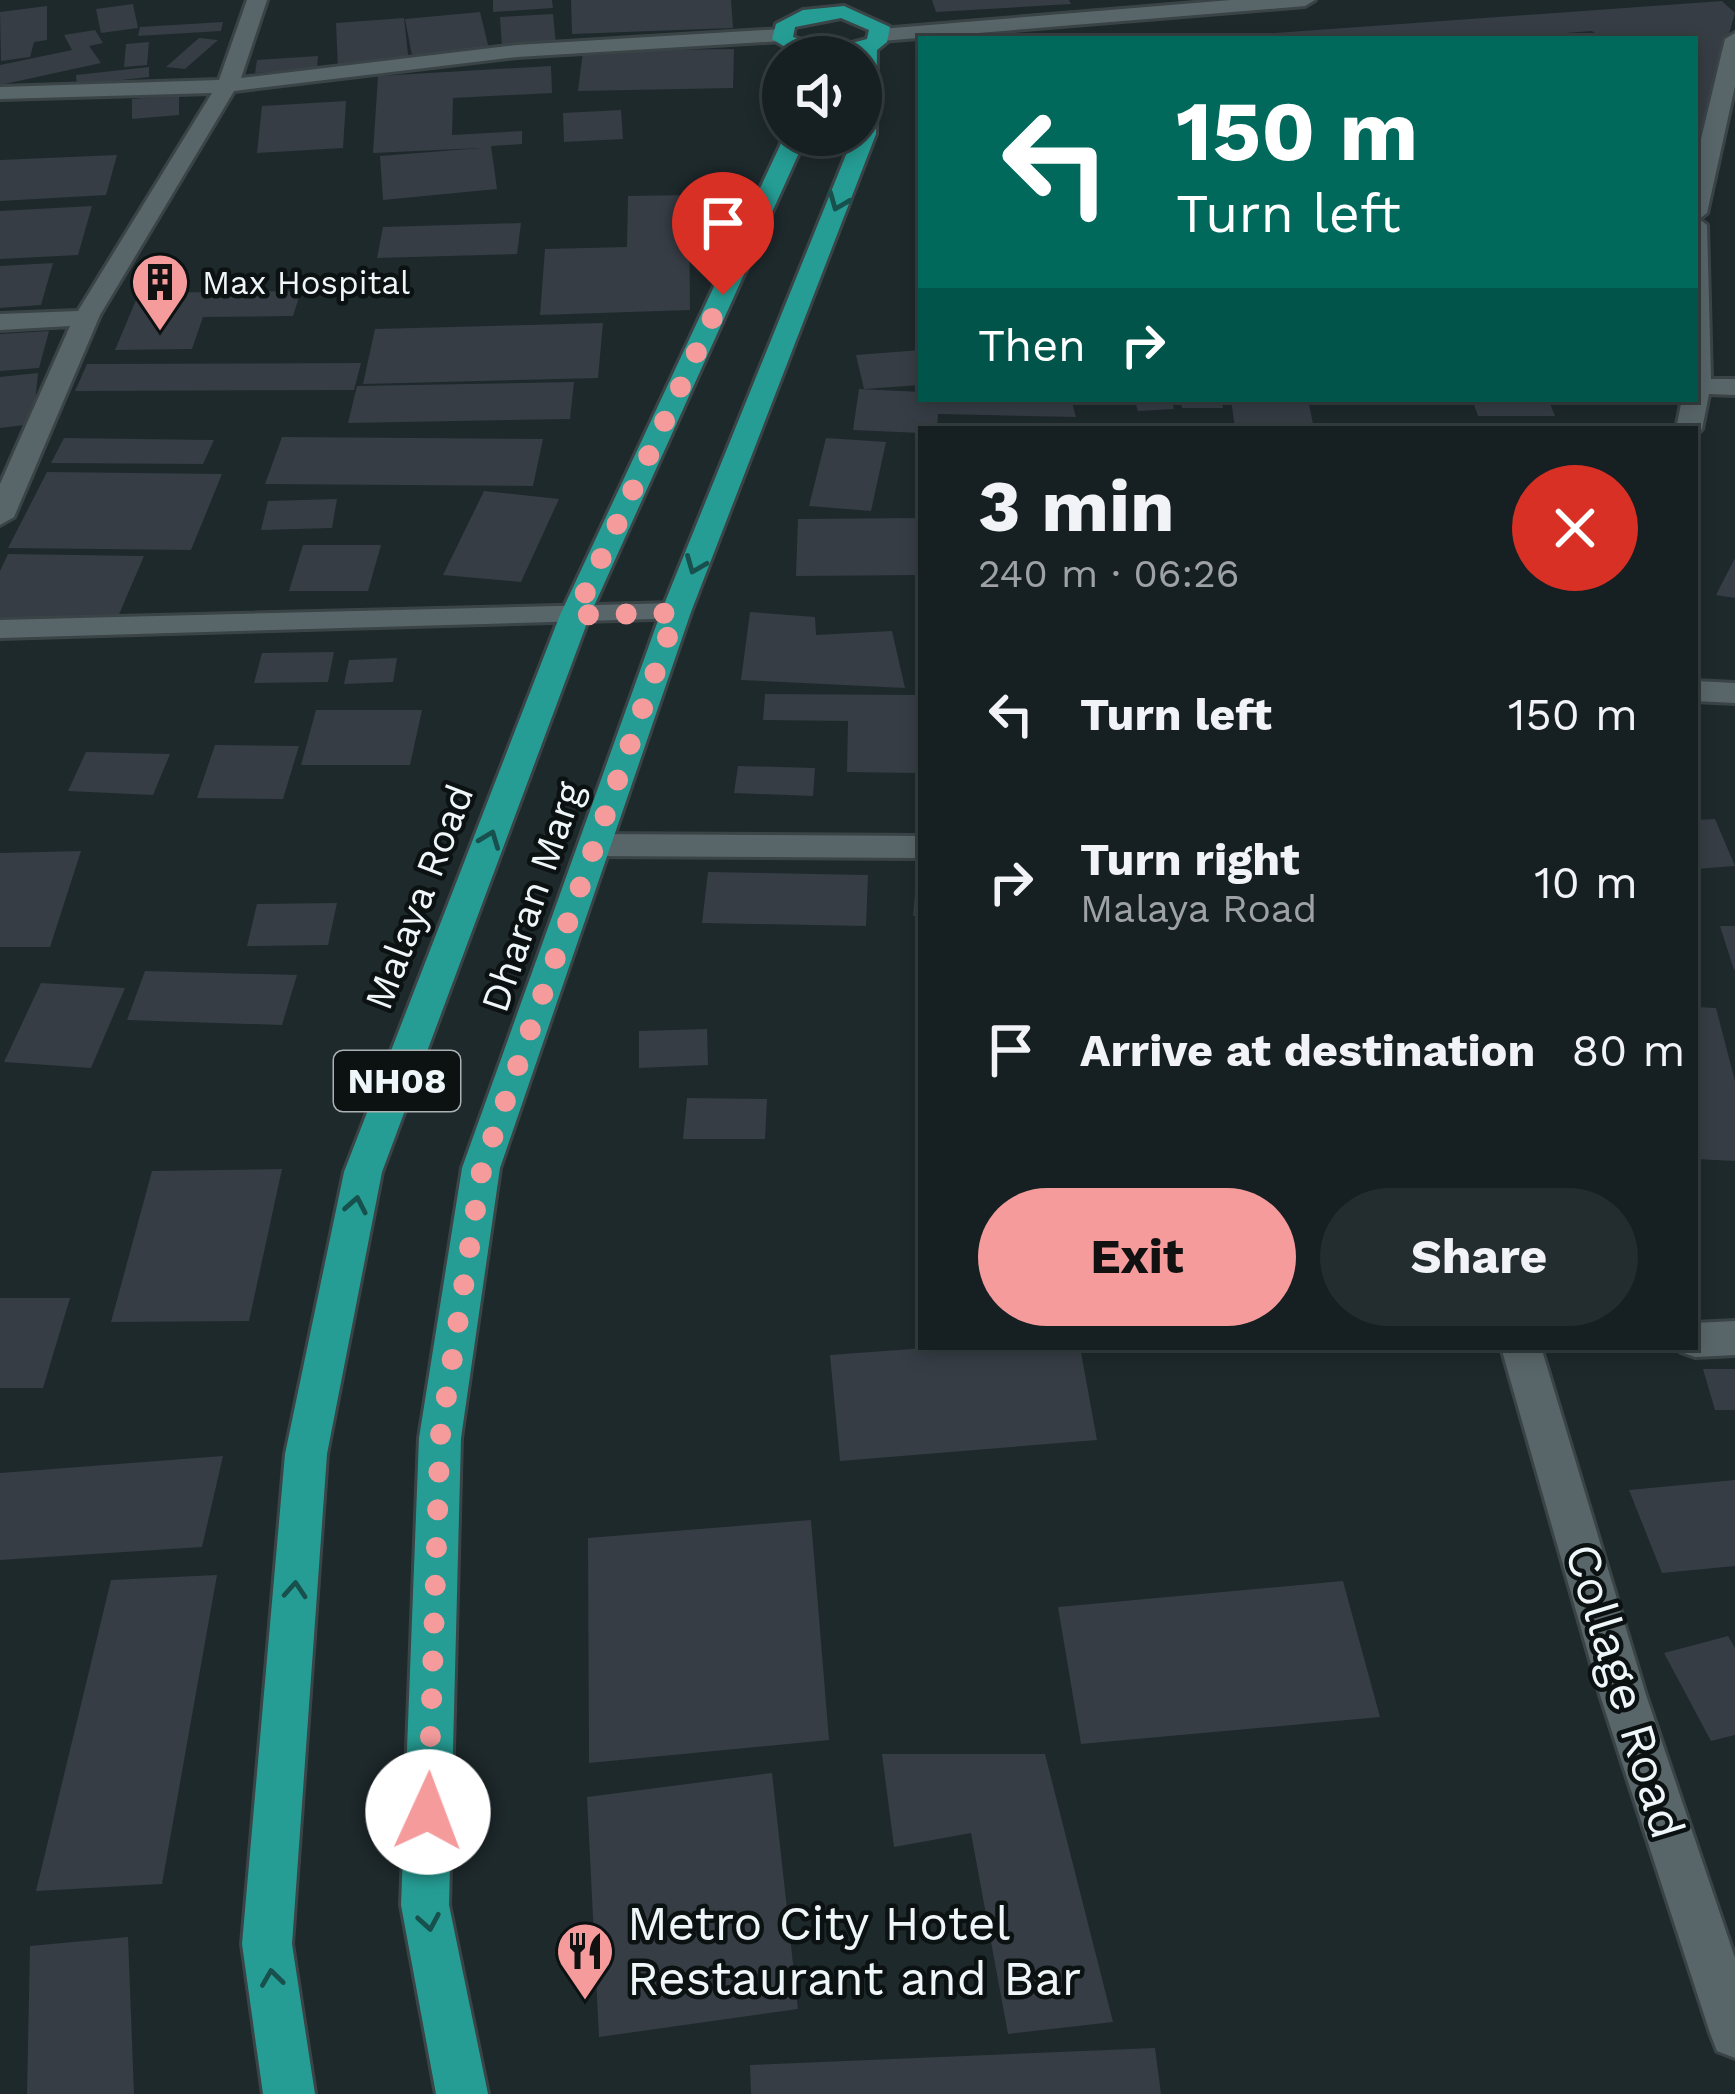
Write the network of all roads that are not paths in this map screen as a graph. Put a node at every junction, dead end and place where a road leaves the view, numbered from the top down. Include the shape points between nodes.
1 (257, 0) edge
2 (1305, 0) edge
3 (789, 18) edge
4 (865, 24) edge
5 (1735, 39) edge
6 (226, 86) junction
7 (0, 93) edge
8 (786, 156) edge
9 (1698, 201) edge
10 (87, 318) junction
11 (0, 322) edge
12 (1698, 386) edge
13 (1735, 387) edge
14 (0, 517) edge
15 (676, 613) junction
16 (575, 615) junction
17 (0, 629) edge
18 (1698, 691) edge
19 (1735, 693) edge
20 (594, 845) junction
21 (918, 847) edge
22 (1735, 1338) edge
23 (1698, 1340) edge
24 (1523, 1350) edge
25 (1735, 2033) edge
26 (289, 2094) edge
27 (462, 2094) edge

1 - 6 street
2 - 4 street
3 - 4 main road via 827,12
3 - 6 street
4 -> 15 main road, Dharan Marg / NH08 via 865,134
5 - 9 street
6 - 7 street
6 - 10 street
8 - 16 main road, Malaya Road / NH08
10 - 11 street
10 - 14 street
12 - 13 street
15 - 16 street
15 - 20 main road, Dharan Marg / NH08
16 - 17 street
26 -> 16 main road, Malaya Road / NH08 via 267,1944 310,1430 363,1172
18 - 19 street
20 - 21 street
20 -> 27 main road, Dharan Marg / NH08 via 482,1168 440,1438 425,1905
22 - 23 street
24 - 25 street, Collage Road via 1623,1694

